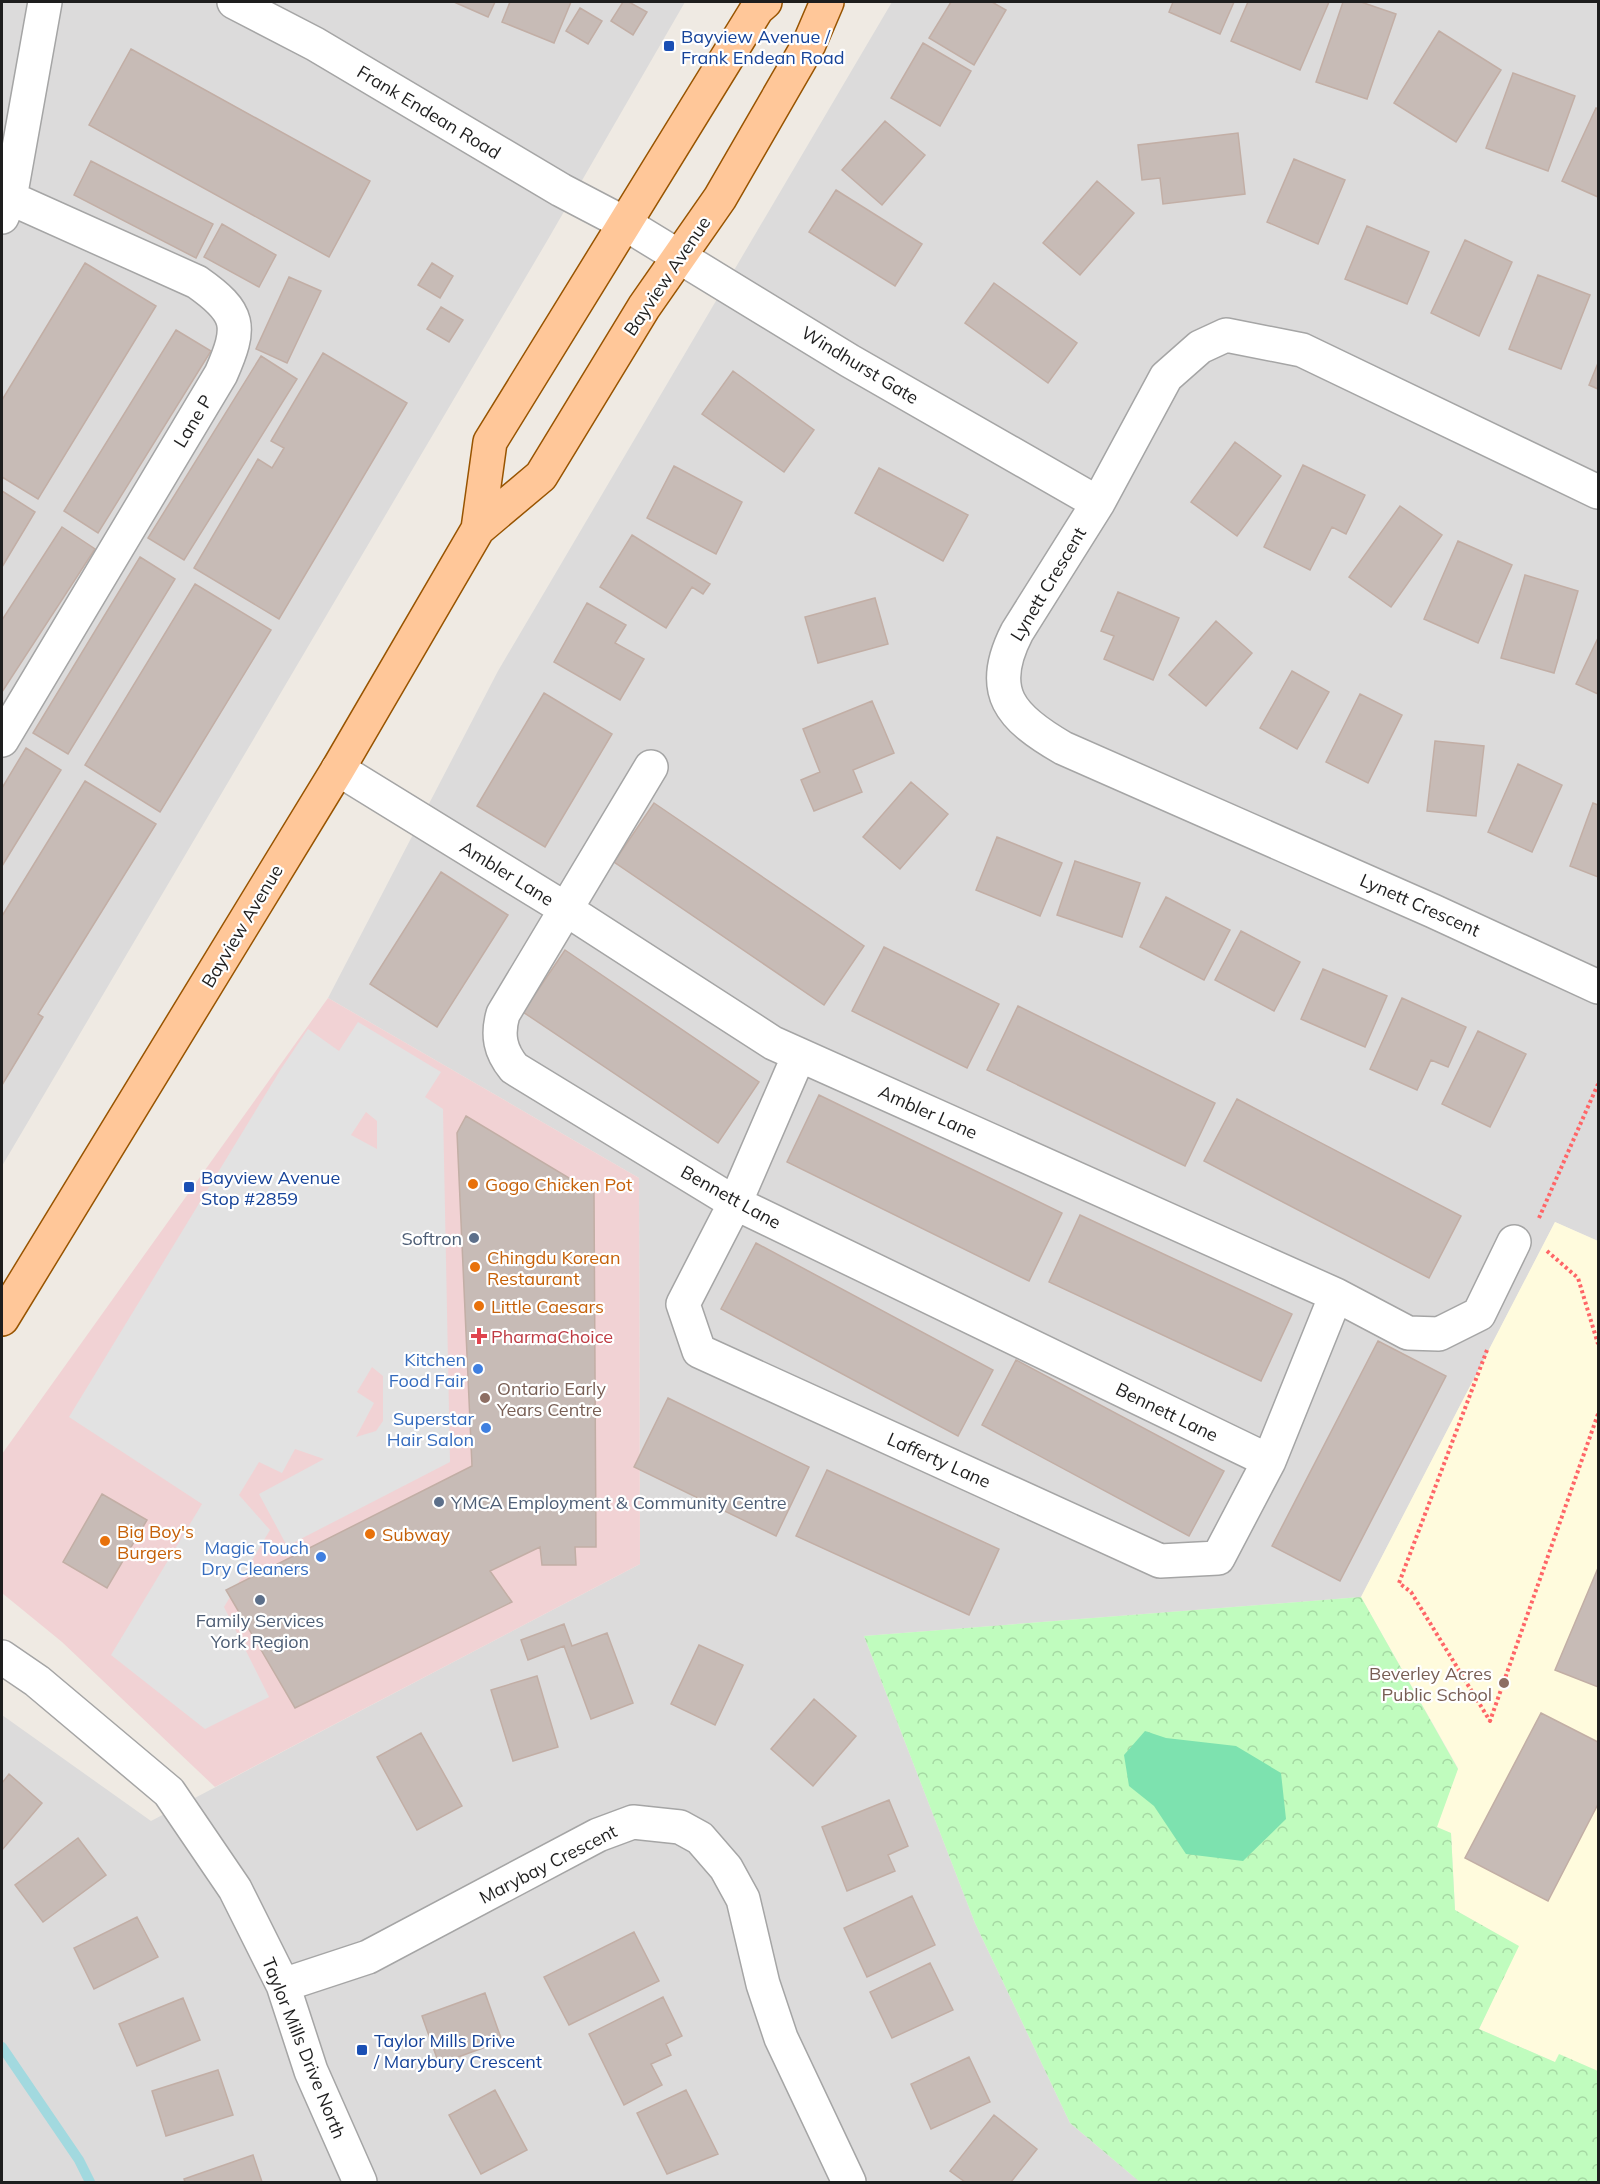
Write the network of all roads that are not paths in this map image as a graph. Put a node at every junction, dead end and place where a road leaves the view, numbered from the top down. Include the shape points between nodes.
1 (45, 2) edge
2 (234, 2) edge
3 (765, 2) edge
4 (827, 2) edge
5 (6, 208) edge
6 (624, 223) junction
7 (679, 257) junction
8 (1599, 492) edge
9 (1098, 502) junction
10 (478, 529) junction
11 (2, 740) edge
12 (651, 767) dead end
13 (338, 769) junction
14 (564, 908) junction
15 (1599, 987) edge
16 (800, 1055) junction
17 (735, 1203) junction
18 (1529, 1237) road end
19 (1336, 1295) junction
20 (2, 1319) edge
21 (1269, 1461) junction
22 (2, 1657) edge
23 (283, 1985) junction
24 (360, 2182) edge
25 (849, 2182) edge

1 - 5 street
2 - 6 street, Frank Endean Road via 315,44 561,190
3 - 6 main road, Bayview Avenue
4 - 7 main road, Bayview Avenue via 809,44 720,198
5 - 11 street, Lane P via 197,282 219,297 234,320 234,343 221,374
6 - 7 street, Windhurst Gate
6 - 10 main road, Bayview Avenue via 490,442
7 - 9 street, Windhurst Gate via 850,361
7 - 10 main road, Bayview Avenue via 541,476
8 - 9 street, Lynett Crescent via 1302,350 1226,334 1200,347 1166,377
9 - 15 street, Lynett Crescent via 1007,653 1005,696 1014,711 1038,734 1063,748
10 - 13 main road, Bayview Avenue
12 - 14 street, Bennett Lane
13 - 14 street, Ambler Lane
13 - 20 main road, Bayview Avenue
14 - 16 street, Ambler Lane via 767,1038
14 - 17 street, Bennett Lane via 503,1014 500,1039 506,1059 521,1073
16 - 17 street, Lafferty Lane
16 - 19 street, Ambler Lane
17 - 21 street, Bennett Lane
17 - 21 street, Lafferty Lane via 683,1304 699,1351 1160,1561 1218,1558
18 - 19 street, Ambler Lane via 1479,1314 1439,1334 1408,1333
19 - 21 street, Lafferty Lane
22 - 23 street, Taylor Mills Drive North via 37,1681 169,1792 235,1889
23 - 24 street, Taylor Mills Drive North via 311,2071
23 - 25 street, Marybay Crescent via 368,1957 598,1835 633,1822 680,1827 700,1838 726,1868 743,1899 763,1984 781,2038

